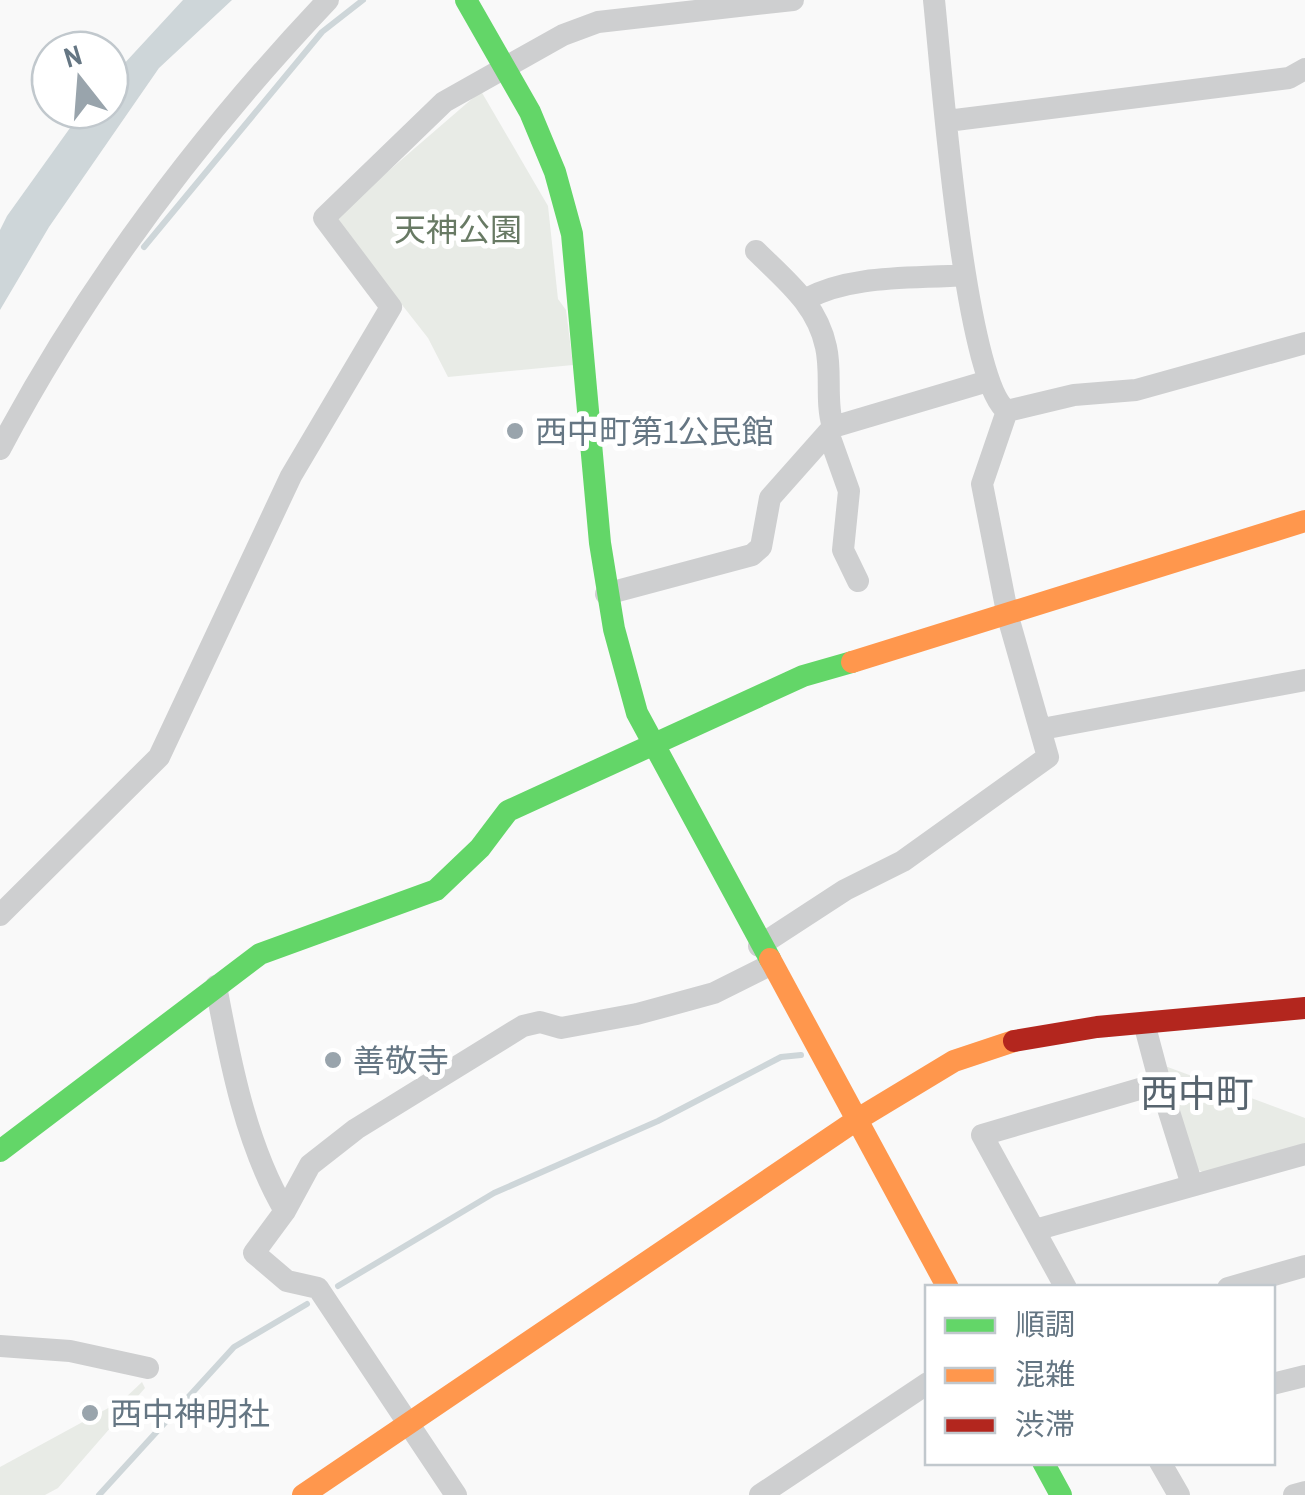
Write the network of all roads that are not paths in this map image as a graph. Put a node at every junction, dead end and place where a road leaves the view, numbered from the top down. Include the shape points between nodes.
1 (328, 0) edge
2 (466, 0) edge
3 (793, 0) edge
4 (934, 0) edge
5 (506, 66) junction
6 (1305, 70) edge
7 (948, 121) junction
8 (756, 251) dead end
9 (965, 275) junction
10 (806, 300) junction
11 (1305, 343) edge
12 (988, 381) junction
13 (1007, 411) junction
14 (831, 431) junction
15 (0, 449) edge
16 (1305, 520) edge
17 (858, 581) dead end
18 (606, 594) junction
19 (1008, 616) junction
20 (1305, 680) edge
21 (1042, 730) junction
22 (652, 747) junction
23 (0, 915) edge
24 (765, 956) junction
25 (216, 986) junction
26 (1305, 1008) edge
27 (1144, 1024) junction
28 (1160, 1083) junction
29 (858, 1120) junction
30 (0, 1151) edge
31 (1305, 1154) edge
32 (1192, 1185) junction
33 (286, 1211) junction
34 (1035, 1230) junction
35 (1305, 1266) edge
36 (946, 1285) edge
37 (1064, 1285) edge
38 (1238, 1285) edge
39 (0, 1346) edge
40 (148, 1368) dead end
41 (1305, 1376) edge
42 (1275, 1383) edge
43 (925, 1385) edge
44 (409, 1424) junction
45 (1045, 1465) edge
46 (1162, 1465) edge
47 (1305, 1492) edge
48 (303, 1495) edge
49 (456, 1495) edge
50 (760, 1495) edge
51 (1060, 1495) edge
52 (1179, 1495) edge
53 (1294, 1495) edge

1 - 15 street via 240,92 164,186
2 - 5 street
3 - 5 street via 598,22
4 - 7 street
5 - 18 street via 549,156 572,231
5 - 23 street via 444,102 324,218 392,307 291,476 159,757
6 - 7 street via 1288,78
7 - 9 street
8 - 10 street
9 - 10 street via 853,283
9 - 12 street
10 - 14 street via 826,347
11 - 13 street via 1136,390
12 - 13 street via 996,404
12 - 14 street
13 - 19 street via 982,484
14 - 17 street via 848,491 843,550
14 - 18 street via 770,498 761,547 752,556
16 - 19 street
18 - 22 street via 620,665
19 - 21 street
19 - 22 street via 803,676
20 - 21 street
21 - 24 street via 1048,757 902,860 844,890
22 - 24 street
22 - 25 street via 508,811 436,890 260,954
24 - 29 street
24 - 33 street via 714,993 560,1028 523,1026 356,1129 310,1165
25 - 30 street
25 - 33 street via 228,1052 262,1162
26 - 27 street
27 - 28 street
27 - 29 street via 1020,1040 954,1062
28 - 32 street
28 - 34 street via 982,1135
29 - 36 street
29 - 44 street
31 - 32 street
32 - 34 street
33 - 44 street via 254,1253 288,1281 318,1288
34 - 37 street
35 - 38 street
39 - 40 street via 70,1351
41 - 42 street
43 - 50 street
44 - 48 street
44 - 49 street
45 - 51 street
46 - 52 street
47 - 53 street

